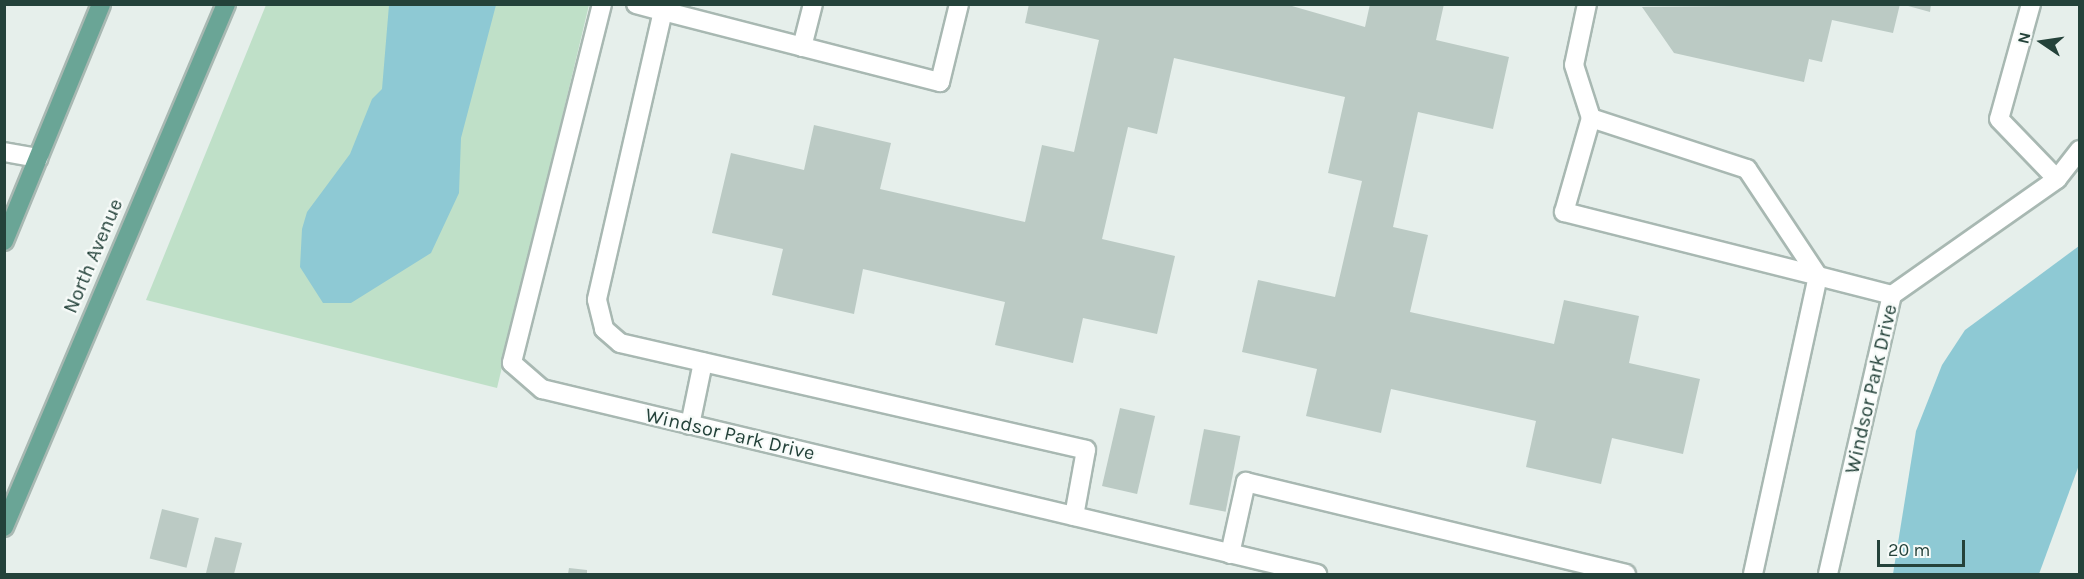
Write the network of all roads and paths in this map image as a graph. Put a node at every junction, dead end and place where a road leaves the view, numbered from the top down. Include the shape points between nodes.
1 (100, 4) edge
2 (226, 4) edge
3 (602, 4) edge
4 (636, 4) edge
5 (813, 4) edge
6 (958, 4) edge
7 (1587, 4) edge
8 (2031, 4) edge
9 (663, 11) junction
10 (802, 47) junction
11 (1591, 118) junction
12 (2079, 150) edge
13 (4, 152) edge
14 (38, 158) junction
15 (2057, 179) junction
16 (4, 241) edge
17 (1818, 276) junction
18 (1892, 295) junction
19 (703, 362) junction
20 (690, 425) junction
21 (1074, 516) junction
22 (4, 527) edge
23 (1230, 554) junction
24 (1317, 574) edge
25 (1626, 574) edge
26 (1753, 574) edge
27 (1828, 574) edge

1 - 14 main road
2 - 22 main road, North Avenue
3 - 20 street, Windsor Park Drive via 512,363 542,389
4 - 9 street
5 - 10 street
6 - 10 street via 940,82
7 - 11 street via 1574,64
8 - 15 street via 1999,119
9 - 10 street
9 - 19 street via 597,300 604,329 620,343
11 - 17 street via 1747,170
11 - 17 street via 1564,212
12 - 15 street, Windsor Park Drive
13 - 14 street
14 - 16 main road
15 - 18 street, Windsor Park Drive
17 - 18 street
17 - 26 street
18 - 27 street, Windsor Park Drive
19 - 20 street
19 - 21 street via 1086,450
20 - 21 street, Windsor Park Drive
21 - 23 street, Windsor Park Drive
23 - 24 street, Windsor Park Drive
23 - 25 street via 1246,482

